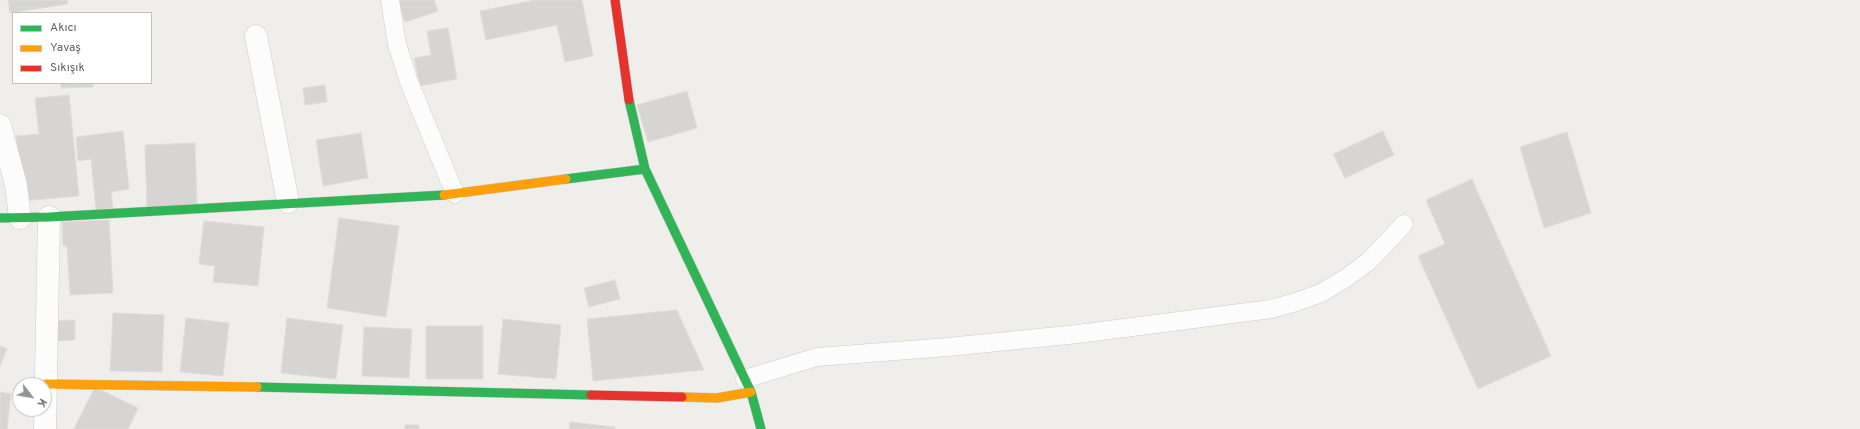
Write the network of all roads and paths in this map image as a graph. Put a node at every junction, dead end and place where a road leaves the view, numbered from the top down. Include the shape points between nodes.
1 (390, 0) edge
2 (615, 0) edge
3 (256, 36) dead end
4 (0, 125) edge
5 (645, 169) junction
6 (455, 194) junction
7 (288, 202) junction
8 (10, 218) edge
9 (49, 218) junction
10 (1404, 224) dead end
11 (46, 377) edge
12 (52, 384) edge
13 (748, 386) junction
14 (45, 417) edge
15 (45, 429) edge
16 (761, 429) edge

1 - 6 lane via 397,44 407,76
2 - 5 street via 629,102
3 - 7 street
4 - 8 street via 16,185
5 - 6 street
5 - 13 street
6 - 7 street
7 - 9 street
8 - 9 street
9 - 11 street
10 - 13 lane via 1369,261 1346,278 1314,295 1271,309 1078,334 817,357
12 - 13 street via 389,389 717,398
13 - 16 street
14 - 15 street

